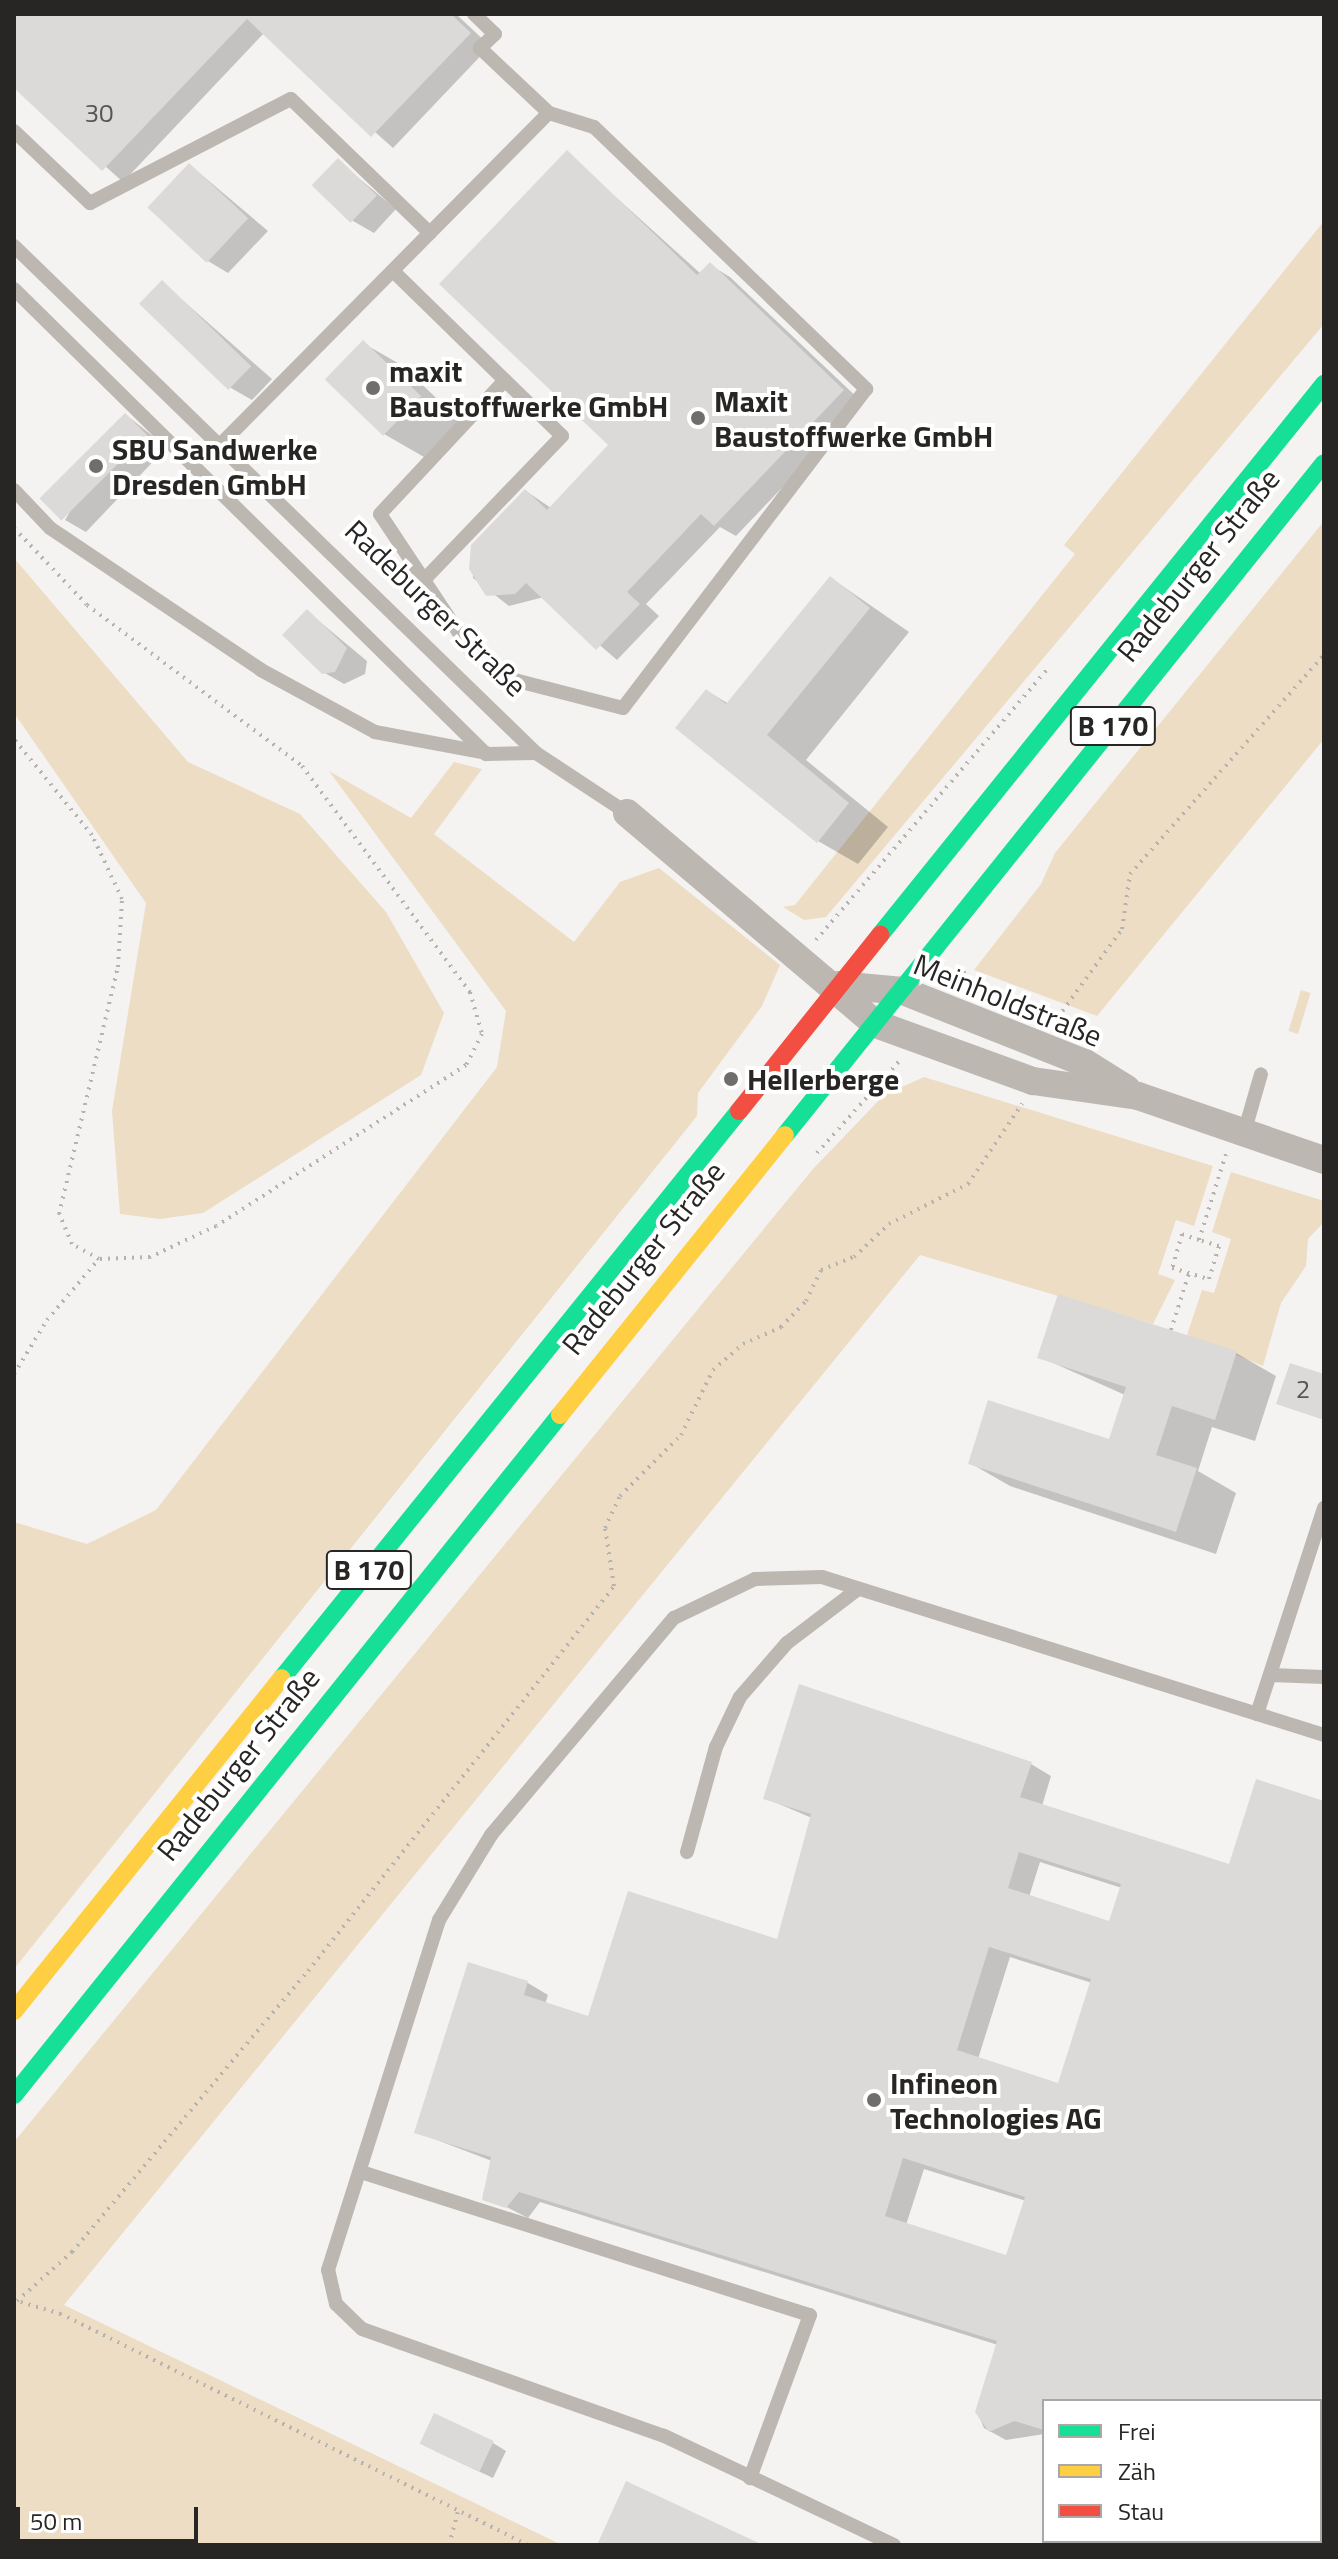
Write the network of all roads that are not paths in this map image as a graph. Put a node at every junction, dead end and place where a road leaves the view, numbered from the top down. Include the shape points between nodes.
1 (474, 14) edge
2 (549, 113) junction
3 (14, 131) edge
4 (430, 233) junction
5 (14, 246) edge
6 (393, 271) junction
7 (14, 289) edge
8 (505, 380) junction
9 (1324, 384) edge
10 (220, 445) junction
11 (1324, 463) edge
12 (14, 490) edge
13 (421, 583) junction
14 (536, 753) junction
15 (486, 754) junction
16 (627, 813) joint
17 (838, 985) junction
18 (903, 991) junction
19 (876, 1024) junction
20 (1261, 1074) dead end
21 (1138, 1096) junction
22 (1239, 1131) junction
23 (1324, 1160) edge
24 (1324, 1508) edge
25 (858, 1589) junction
26 (1270, 1675) junction
27 (1324, 1677) edge
28 (1257, 1714) junction
29 (1324, 1735) edge
30 (687, 1852) dead end
31 (14, 2011) edge
32 (14, 2095) edge
33 (361, 2172) junction
34 (750, 2478) junction
35 (894, 2545) edge

1 - 2 lane via 495,34 480,48
2 - 4 lane
2 - 13 lane via 594,127 866,389 623,708 514,680 471,651
3 - 4 lane via 90,203 291,99
4 - 6 lane
5 - 10 lane, Radeburger Straße
6 - 8 lane
6 - 10 lane
7 - 15 lane
8 - 13 lane via 380,514
8 - 13 lane via 562,436
9 - 17 main road, Radeburger Straße / B 170
10 - 14 lane, Radeburger Straße
11 - 18 main road, Radeburger Straße / B 170
12 - 15 lane via 50,528 261,670 375,732
14 - 15 lane
14 - 16 lane, Radeburger Straße
16 - 17 street, Radeburger Straße
17 - 18 street, Meinholdstraße
17 - 19 street, Meinholdstraße
17 - 31 main road, Radeburger Straße / B 170
18 - 19 main road, Radeburger Straße / B 170
18 - 21 street, Meinholdstraße via 1085,1063
19 - 21 street, Meinholdstraße via 1033,1081
19 - 32 main road, Radeburger Straße / B 170
20 - 22 lane
21 - 22 street, Meinholdstraße
22 - 23 street, Meinholdstraße
24 - 26 lane
25 - 28 lane
25 - 30 lane via 787,1643 740,1697 716,1747
25 - 33 lane via 822,1577 755,1579 674,1618 491,1835 439,1920
26 - 27 lane
26 - 28 lane
28 - 29 lane
33 - 34 lane via 328,2270 336,2304 362,2329 664,2436
33 - 34 lane via 810,2315
34 - 35 lane

